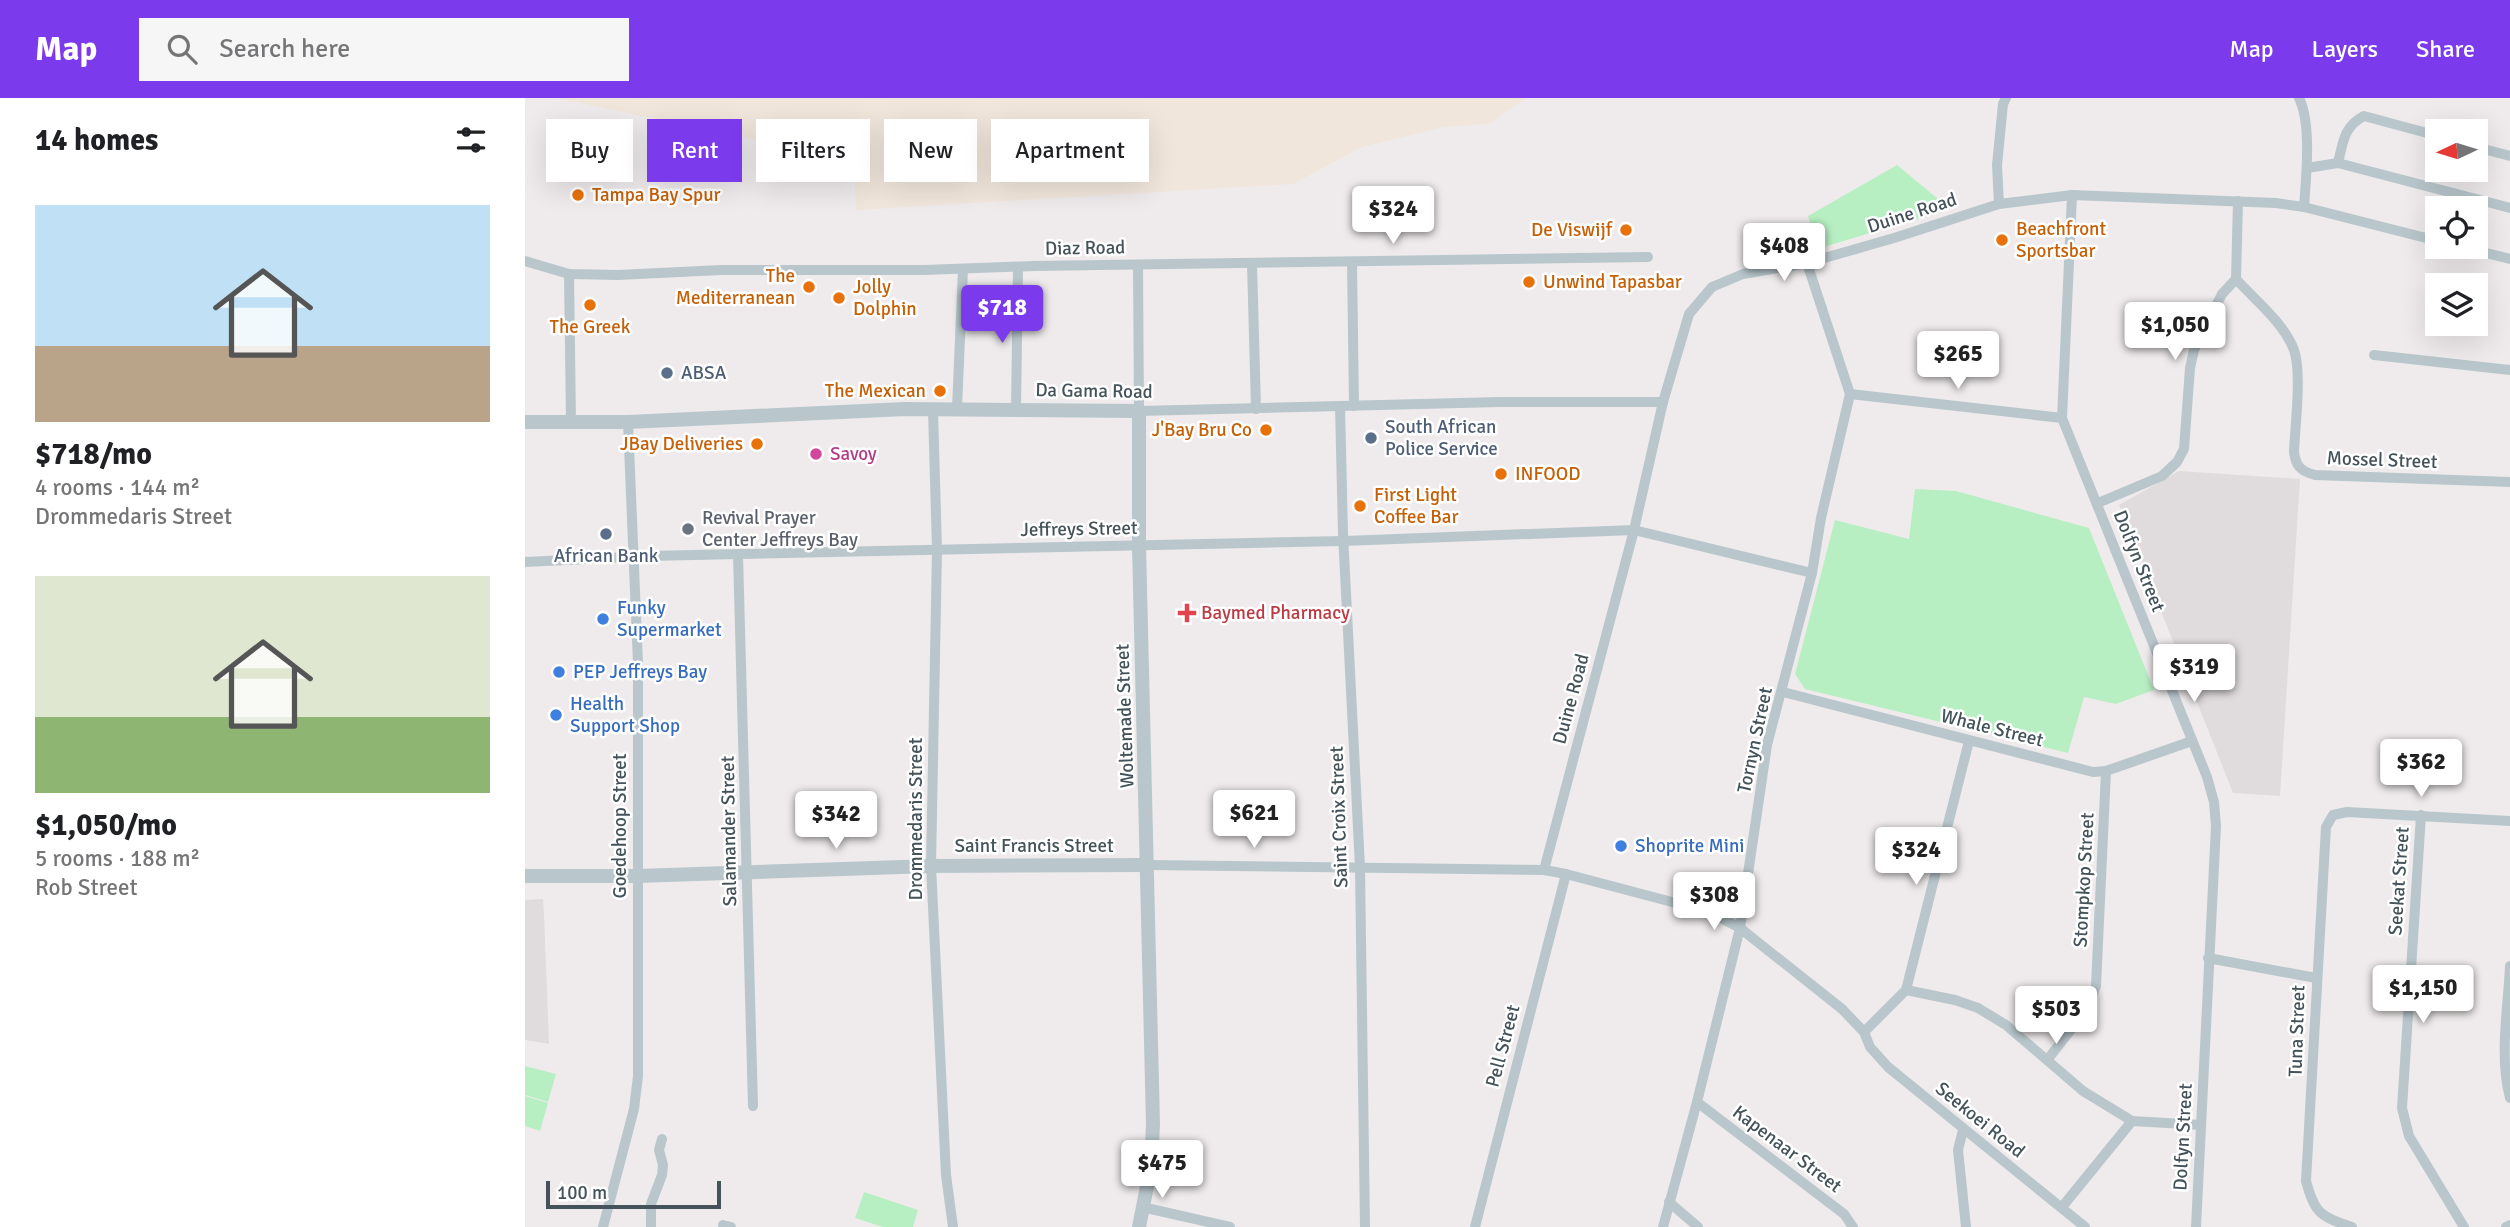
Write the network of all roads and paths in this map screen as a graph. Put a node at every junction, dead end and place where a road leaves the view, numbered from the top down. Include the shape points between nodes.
1 (2006, 98) edge
2 (2299, 98) edge
3 (2425, 132) edge
4 (2489, 150) edge
5 (2510, 156) edge
6 (2338, 163) junction
7 (2307, 168) junction
8 (2072, 195) junction
9 (2238, 201) junction
10 (1999, 204) junction
11 (2304, 207) junction
12 (2510, 208) edge
13 (2425, 238) edge
14 (2488, 254) edge
15 (1648, 257) dead end
16 (2510, 259) edge
17 (525, 261) edge
18 (1352, 263) junction
19 (1807, 263) junction
20 (1252, 264) junction
21 (1138, 265) junction
22 (1019, 267) junction
23 (963, 269) junction
24 (569, 274) junction
25 (2236, 279) junction
26 (2374, 355) dead end
27 (2510, 370) edge
28 (1850, 394) junction
29 (1663, 402) junction
30 (1340, 406) junction
31 (1354, 406) junction
32 (957, 408) junction
33 (1016, 408) junction
34 (1256, 409) junction
35 (933, 410) junction
36 (1139, 411) junction
37 (2062, 418) junction
38 (571, 421) junction
39 (525, 422) edge
40 (628, 422) junction
41 (2510, 482) edge
42 (2098, 503) junction
43 (1634, 530) junction
44 (1344, 541) junction
45 (1139, 546) junction
46 (937, 550) junction
47 (739, 555) junction
48 (633, 557) junction
49 (525, 562) edge
50 (1812, 573) junction
51 (1783, 692) junction
52 (1969, 741) junction
53 (2192, 741) junction
54 (2106, 771) junction
55 (2421, 814) junction
56 (2510, 821) edge
57 (1148, 865) junction
58 (931, 866) junction
59 (1360, 867) junction
60 (1544, 870) junction
61 (747, 872) junction
62 (1566, 874) junction
63 (525, 876) edge
64 (637, 876) junction
65 (1740, 928) junction
66 (2208, 958) junction
67 (2510, 966) edge
68 (2316, 978) junction
69 (1906, 990) junction
70 (1864, 1032) junction
71 (2048, 1059) junction
72 (2510, 1098) edge
73 (1697, 1102) junction
74 (753, 1106) dead end
75 (2132, 1121) junction
76 (2201, 1125) junction
77 (1963, 1130) junction
78 (662, 1139) dead end
79 (1669, 1202) junction
80 (1142, 1207) junction
81 (2062, 1208) junction
82 (2073, 1223) edge
83 (603, 1227) edge
84 (651, 1227) edge
85 (953, 1227) edge
86 (1139, 1227) edge
87 (1230, 1227) edge
88 (1366, 1227) edge
89 (1475, 1227) edge
90 (1663, 1227) edge
91 (1698, 1227) edge
92 (1853, 1227) edge
93 (1966, 1227) edge
94 (2085, 1227) edge
95 (2196, 1227) edge
96 (2352, 1227) edge
97 (2464, 1227) edge

1 - 10 street via 1997,165
2 - 7 street via 2304,109
3 - 6 street via 2364,116 2346,132
4 - 5 street
6 - 7 street
6 - 12 street
7 - 11 street
8 - 9 street, Duine Road
8 - 10 street, Duine Road
8 - 37 street, Dolfyn Street
9 - 11 street, Duine Road
9 - 25 street
10 - 19 street, Duine Road
11 - 13 street, Duine Road
14 - 16 street
15 - 18 street, Diaz Road
17 - 24 street, Diaz Road
18 - 20 street, Diaz Road
18 - 31 street
19 - 28 street
19 - 29 street, Duine Road via 1743,274 1712,287 1689,314
20 - 21 street, Diaz Road
20 - 34 street
21 - 22 street, Diaz Road
21 - 36 street, Woltemade Street
22 - 23 street, Diaz Road
22 - 33 street
23 - 24 street, Diaz Road
23 - 32 street
24 - 38 street
25 - 41 street, Mossel Street via 2285,333 2294,350 2294,452 2301,471
25 - 42 street via 2223,294 2194,350 2184,449 2177,462 2162,476
26 - 27 street
28 - 37 street
28 - 50 street, Tornyn Street
29 - 31 street, Da Gama Road
29 - 43 street, Duine Road
30 - 31 street, Da Gama Road
30 - 34 street, Da Gama Road
30 - 44 street, Saint Croix Street
32 - 33 street, Da Gama Road
32 - 35 street, Da Gama Road
33 - 36 street, Da Gama Road
34 - 36 street, Da Gama Road
35 - 40 street, Da Gama Road
35 - 46 street, Drommedaris Street
36 - 45 street, Woltemade Street
37 - 42 street, Dolfyn Street
38 - 39 street, Da Gama Road
38 - 40 street, Da Gama Road
40 - 48 street, Goedehoop Street
42 - 53 street, Dolfyn Street
43 - 44 street, Jeffreys Street
43 - 50 street, Jeffreys Street
43 - 60 street, Duine Road
44 - 45 street, Jeffreys Street
44 - 59 street, Saint Croix Street
45 - 46 street, Jeffreys Street
45 - 57 street, Woltemade Street
46 - 47 street, Jeffreys Street
46 - 58 street, Drommedaris Street
47 - 48 street, Jeffreys Street
47 - 61 street, Salamander Street
48 - 49 street, Jeffreys Street
48 - 64 street, Goedehoop Street via 638,664
50 - 51 street, Tornyn Street
51 - 52 street, Whale Street
51 - 65 street, Tornyn Street via 1767,745
52 - 54 street, Whale Street via 2093,772
52 - 69 street
53 - 54 street, Whale Street
53 - 66 street, Dolfyn Street via 2214,802 2216,826
54 - 71 street, Stompkop Street via 2096,986 2087,1009
55 - 56 street
55 - 68 street, Tuna Street via 2333,815 2326,827
55 - 97 street, Seekat Street via 2402,1108 2409,1136
57 - 58 street, Saint Francis Street
57 - 59 street, Saint Francis Street
57 - 80 street, Woltemade Street via 1153,1124 1151,1167
58 - 61 street, Saint Francis Street
58 - 85 street, Drommedaris Street via 946,1175
59 - 60 street, Saint Francis Street
59 - 88 street, Saint Croix Street
60 - 62 street, Saint Francis Street
61 - 64 street, Saint Francis Street
61 - 74 street, Salamander Street
62 - 65 street, Saint Francis Street via 1710,912
62 - 89 street, Pell Street
63 - 64 street, Saint Francis Street
64 - 83 street, Goedehoop Street via 638,1076 634,1109
65 - 70 street, Seekoei Road
65 - 73 street, Tornyn Street
66 - 68 street
66 - 76 street, Dolfyn Street
67 - 72 street via 2505,1054
68 - 96 street, Tuna Street via 2306,1181 2313,1204 2326,1218
69 - 70 street
69 - 71 street via 1978,1008
70 - 77 street, Seekoei Road via 1870,1047 1888,1067
71 - 75 street via 2083,1091
73 - 79 street, Tornyn Street
73 - 92 street, Kapenaar Street via 1844,1214
75 - 76 street
75 - 81 street
76 - 95 street, Dolfyn Street
77 - 81 street, Seekoei Road
77 - 93 street via 1958,1150
78 - 84 street via 662,1175 651,1204
79 - 90 street, Tornyn Street
79 - 91 street
80 - 86 street, Woltemade Street
80 - 87 street
81 - 82 street, Seekoei Road
82 - 94 street, Seekoei Road

